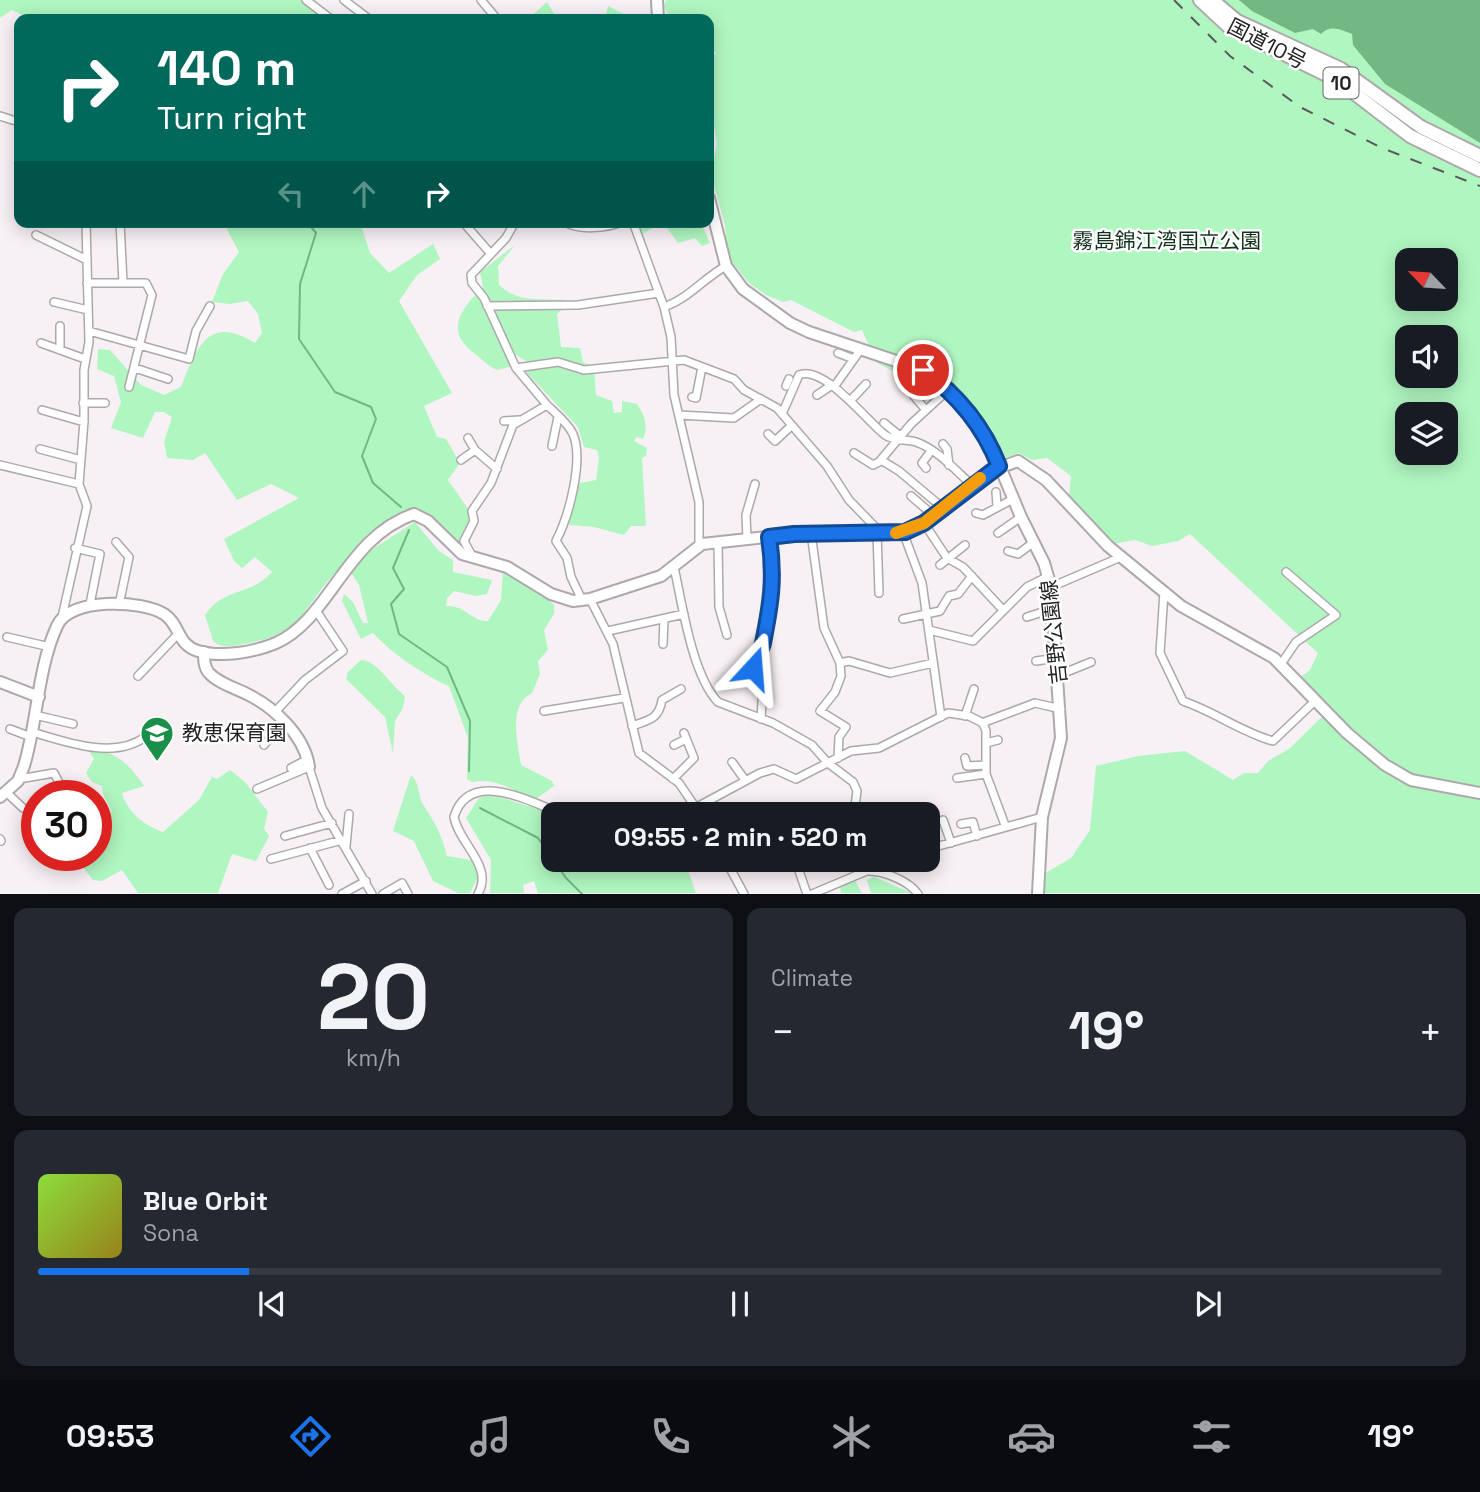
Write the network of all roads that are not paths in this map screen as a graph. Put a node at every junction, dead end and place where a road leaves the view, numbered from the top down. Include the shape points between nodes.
1 (306, 0) edge
2 (344, 0) edge
3 (481, 0) edge
4 (1200, 0) edge
5 (1212, 0) edge
6 (324, 14) edge
7 (362, 14) edge
8 (493, 14) edge
9 (1480, 156) edge
10 (1480, 170) edge
11 (714, 218) edge
12 (86, 228) edge
13 (120, 228) edge
14 (468, 228) edge
15 (510, 228) edge
16 (635, 228) edge
17 (36, 235) dead end
18 (491, 254) junction
19 (87, 260) junction
20 (726, 266) junction
21 (88, 283) junction
22 (123, 283) junction
23 (659, 293) junction
24 (54, 302) dead end
25 (210, 306) dead end
26 (487, 306) junction
27 (664, 307) junction
28 (88, 310) junction
29 (60, 326) dead end
30 (89, 331) junction
31 (41, 343) dead end
32 (140, 346) junction
33 (861, 349) junction
34 (60, 350) junction
35 (838, 353) dead end
36 (85, 359) junction
37 (854, 359) junction
38 (674, 360) junction
39 (702, 367) junction
40 (135, 368) junction
41 (516, 368) junction
42 (168, 379) dead end
43 (866, 384) dead end
44 (833, 386) junction
45 (129, 387) dead end
46 (948, 390) junction
47 (817, 395) dead end
48 (914, 396) dead end
49 (692, 397) dead end
50 (761, 399) junction
51 (850, 401) junction
52 (83, 402) junction
53 (105, 403) dead end
54 (547, 405) junction
55 (42, 410) dead end
56 (926, 410) junction
57 (782, 414) junction
58 (679, 415) junction
59 (558, 417) junction
60 (519, 420) junction
61 (504, 421) dead end
62 (84, 422) junction
63 (884, 423) dead end
64 (791, 426) junction
65 (768, 434) dead end
66 (468, 438) dead end
67 (899, 438) junction
68 (943, 444) dead end
69 (552, 446) dead end
70 (40, 449) dead end
71 (475, 450) junction
72 (931, 451) junction
73 (853, 453) dead end
74 (81, 460) junction
75 (461, 460) dead end
76 (881, 460) junction
77 (0, 465) edge
78 (949, 465) junction
79 (999, 466) junction
80 (926, 468) dead end
81 (497, 469) junction
82 (79, 484) junction
83 (755, 484) dead end
84 (972, 485) junction
85 (996, 492) dead end
86 (911, 496) dead end
87 (1013, 499) junction
88 (997, 506) junction
89 (943, 508) junction
90 (979, 516) dead end
91 (1021, 517) junction
92 (929, 519) junction
93 (903, 532) junction
94 (811, 533) junction
95 (879, 533) junction
96 (998, 533) dead end
97 (769, 537) junction
98 (747, 539) junction
99 (116, 542) dead end
100 (718, 542) junction
101 (1034, 542) junction
102 (965, 545) dead end
103 (699, 546) junction
104 (75, 548) junction
105 (1008, 551) dead end
106 (1121, 557) junction
107 (947, 558) junction
108 (474, 559) junction
109 (940, 565) dead end
110 (674, 567) junction
111 (1286, 572) dead end
112 (972, 576) junction
113 (1050, 581) junction
114 (1164, 592) junction
115 (878, 593) dead end
116 (586, 600) junction
117 (90, 604) junction
118 (119, 606) junction
119 (315, 609) junction
120 (1003, 610) junction
121 (1052, 610) junction
122 (684, 614) junction
123 (926, 614) junction
124 (62, 617) junction
125 (1027, 617) dead end
126 (664, 619) junction
127 (903, 619) dead end
128 (929, 630) junction
129 (608, 631) junction
130 (177, 635) junction
131 (727, 635) dead end
132 (8, 637) dead end
133 (663, 644) dead end
134 (50, 647) junction
135 (204, 652) junction
136 (1057, 658) junction
137 (1036, 662) dead end
138 (1091, 662) dead end
139 (839, 663) junction
140 (933, 663) junction
141 (1281, 664) junction
142 (1059, 675) junction
143 (138, 676) dead end
144 (0, 682) edge
145 (974, 689) dead end
146 (681, 690) dead end
147 (39, 697) junction
148 (624, 698) junction
149 (1315, 701) junction
150 (1062, 709) junction
151 (544, 711) dead end
152 (273, 713) junction
153 (35, 715) junction
154 (965, 716) junction
155 (941, 717) junction
156 (761, 719) junction
157 (283, 722) junction
158 (982, 723) junction
159 (73, 724) dead end
160 (632, 726) junction
161 (10, 729) dead end
162 (31, 735) junction
163 (145, 737) dead end
164 (998, 740) dead end
165 (986, 743) junction
166 (264, 745) dead end
167 (674, 745) dead end
168 (838, 758) junction
169 (965, 758) dead end
170 (732, 762) dead end
171 (309, 763) junction
172 (828, 763) junction
173 (291, 768) dead end
174 (986, 769) junction
175 (957, 778) dead end
176 (19, 779) junction
177 (673, 779) junction
178 (60, 780) edge
179 (745, 780) junction
180 (257, 789) dead end
181 (1480, 793) edge
182 (3, 795) edge
183 (692, 802) edge
184 (711, 802) edge
185 (856, 802) edge
186 (21, 807) edge
187 (541, 807) edge
188 (348, 814) dead end
189 (1042, 817) junction
190 (943, 820) dead end
191 (332, 824) junction
192 (961, 824) dead end
193 (1005, 825) junction
194 (285, 836) dead end
195 (978, 836) junction
196 (344, 843) junction
197 (951, 843) junction
198 (940, 846) edge
199 (310, 848) junction
200 (271, 859) dead end
201 (732, 872) edge
202 (800, 872) edge
203 (862, 872) edge
204 (880, 872) edge
205 (366, 881) junction
206 (329, 885) dead end
207 (342, 894) edge
208 (372, 894) edge
209 (383, 894) edge
210 (408, 894) edge
211 (478, 894) edge
212 (744, 894) edge
213 (809, 894) edge
214 (918, 894) edge
215 (1038, 894) edge

1 - 6 street
2 - 7 street
3 - 8 street
4 - 10 highway, 国道10号 / 10 via 1229,27 1337,80 1410,136
5 - 9 highway, 国道10号 / 10 via 1237,21 1341,69 1414,122
11 - 20 street, 吉野公園線
12 - 19 street
13 - 22 street
14 - 18 street
15 - 18 street
16 - 23 street
17 - 19 street
18 - 26 street via 471,275
19 - 21 street
20 - 27 street via 678,302
20 - 33 street, 吉野公園線 via 743,289 790,323
21 - 22 street
21 - 28 street
22 - 32 street via 146,283 152,295
23 - 26 street via 578,305
23 - 27 street
24 - 28 street
25 - 32 street via 195,331 189,359
26 - 41 street
27 - 38 street
28 - 30 street
29 - 34 street
30 - 32 street
30 - 36 street
31 - 34 street
32 - 40 street
33 - 37 street
33 - 46 street, 吉野公園線 via 923,370
34 - 36 street
35 - 37 street
36 - 52 street
37 - 44 street
38 - 39 street
38 - 41 street via 584,370 558,362
38 - 58 street
39 - 49 street via 696,398
39 - 50 street via 734,379
40 - 42 street
40 - 45 street
41 - 54 street
43 - 51 street
44 - 47 street
44 - 51 street
44 - 57 street via 805,372 790,381
46 - 56 street
46 - 79 street, 吉野公園線 via 984,430
48 - 56 street
50 - 57 street
50 - 58 street via 734,418
51 - 67 street via 884,434
52 - 53 street
52 - 62 street
54 - 59 street
54 - 60 street
55 - 62 street
56 - 67 street
57 - 64 street
58 - 103 street via 699,502
59 - 69 street
59 - 116 street via 572,432 577,455 569,510 556,541
60 - 61 street
60 - 81 street
62 - 74 street
63 - 67 street
64 - 65 street via 775,441
64 - 95 street
66 - 71 street
67 - 72 street
67 - 76 street
68 - 78 street
70 - 74 street
71 - 75 street
71 - 81 street
72 - 78 street
72 - 80 street via 922,463
73 - 76 street via 873,465
74 - 82 street
76 - 89 street
77 - 82 street
78 - 84 street
79 - 84 street
79 - 87 street, 吉野公園線
79 - 106 street via 1018,461 1037,473
81 - 108 street via 472,512 474,521 464,541
82 - 104 street via 87,506
83 - 98 street via 746,515
84 - 89 street
85 - 88 street
86 - 92 street
87 - 88 street
87 - 91 street, 吉野公園線
88 - 90 street
89 - 92 street
91 - 96 street
91 - 101 street, 吉野公園線
92 - 93 street
92 - 107 street
93 - 95 street
93 - 123 street via 922,583
94 - 95 street
94 - 97 street
94 - 139 street via 824,628
95 - 115 street
97 - 98 street
97 - 156 street via 774,592 762,648 753,661 763,685
98 - 100 street
99 - 118 street via 129,557
100 - 103 street
100 - 131 street via 719,607
101 - 105 street via 1018,554
101 - 113 street, 吉野公園線
102 - 107 street
103 - 110 street
104 - 117 street via 100,554
104 - 124 street
106 - 113 street
106 - 114 street
107 - 109 street
107 - 112 street
108 - 116 street via 507,567 561,599
108 - 119 street via 414,514 362,550
110 - 116 street via 661,576
110 - 122 street
111 - 141 street via 1336,615 1296,642
112 - 120 street
112 - 123 street via 958,594 949,596 944,607
113 - 120 street via 1027,587
113 - 121 street, 吉野公園線
114 - 141 street via 1197,617
114 - 149 street via 1160,653 1184,701 1273,741
116 - 129 street
117 - 118 street
117 - 124 street
118 - 130 street via 158,611 172,622
119 - 135 street via 295,633 274,644 242,652
119 - 152 street via 343,651
120 - 128 street via 973,641
121 - 125 street
121 - 136 street, 吉野公園線
122 - 126 street
122 - 156 street via 691,648 712,695 718,702
123 - 127 street
123 - 128 street
124 - 134 street
126 - 129 street
126 - 133 street
128 - 140 street
129 - 148 street
130 - 135 street via 187,646
130 - 143 street
132 - 134 street
134 - 147 street
135 - 152 street via 209,673
136 - 137 street
136 - 142 street, 吉野公園線
138 - 142 street
139 - 140 street via 849,661 890,673
139 - 168 street via 839,684 820,710 846,727 839,737
140 - 155 street
141 - 149 street
142 - 150 street, 吉野公園線
144 - 147 street
145 - 154 street
146 - 160 street via 662,700 656,718
147 - 153 street
148 - 151 street
148 - 160 street
149 - 181 street via 1401,775
150 - 158 street via 1035,703
150 - 189 street, 吉野公園線 via 1062,738
152 - 157 street
153 - 159 street
153 - 162 street
154 - 155 street via 948,713
154 - 158 street
155 - 168 street via 879,748 851,751
156 - 172 street via 812,746
157 - 166 street
157 - 171 street via 299,738
158 - 165 street
160 - 177 street via 639,753
161 - 162 street
162 - 163 street via 123,749
162 - 176 street
164 - 165 street
165 - 174 street
167 - 177 street via 685,736 694,758
168 - 172 street
169 - 174 street via 967,766
170 - 179 street
171 - 173 street
171 - 180 street
171 - 191 street
172 - 179 street via 796,779 774,769
172 - 185 street via 853,782
174 - 175 street
174 - 193 street
176 - 178 street via 50,772
176 - 182 street
177 - 183 street
179 - 184 street
182 - 186 street
187 - 211 street via 491,790 471,792 463,799 454,817 482,871 484,882
188 - 196 street
189 - 193 street
189 - 215 street, 吉野公園線
190 - 197 street
191 - 194 street
191 - 196 street
192 - 195 street via 974,822
193 - 195 street
195 - 197 street
196 - 199 street
196 - 205 street
197 - 198 street
199 - 200 street
199 - 206 street
201 - 212 street
202 - 213 street
203 - 213 street
204 - 214 street
205 - 207 street
205 - 208 street
209 - 210 street via 401,883

